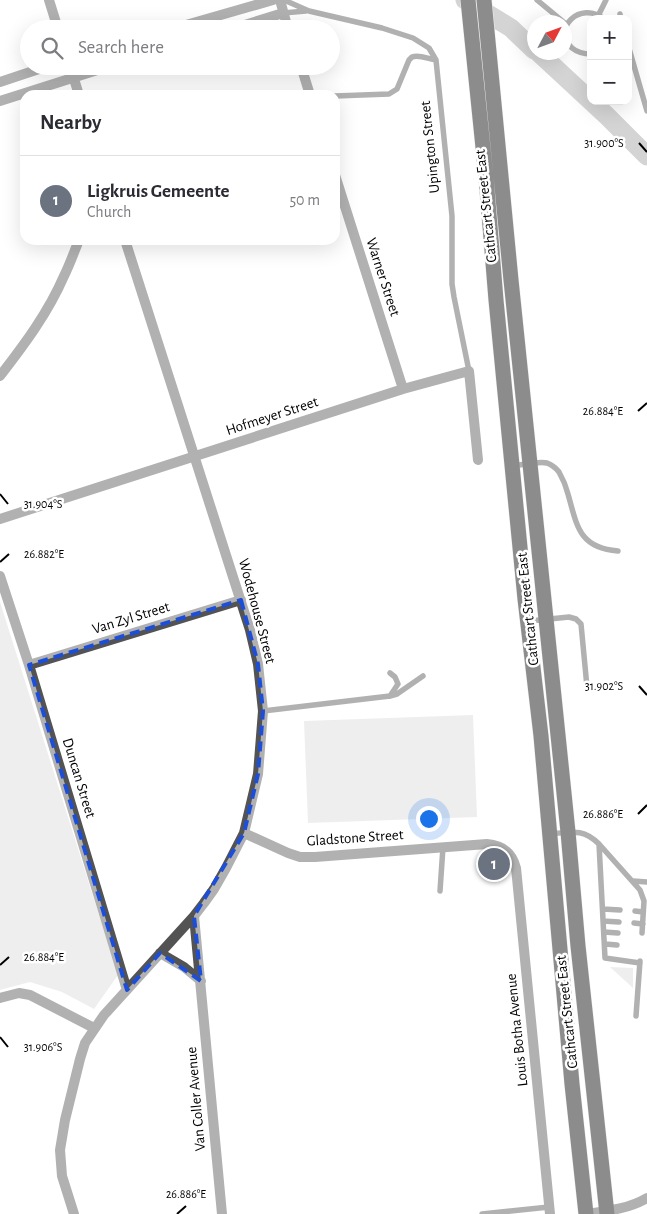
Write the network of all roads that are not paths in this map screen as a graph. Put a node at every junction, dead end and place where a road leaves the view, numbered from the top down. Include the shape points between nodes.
1 (49, 0) edge
2 (273, 0) edge
3 (280, 0) edge
4 (284, 0) edge
5 (468, 0) edge
6 (484, 0) edge
7 (537, 0) edge
8 (606, 0) edge
9 (308, 10) junction
10 (284, 13) junction
11 (555, 15) edge
12 (598, 15) edge
13 (602, 15) edge
14 (572, 16) edge
15 (55, 20) edge
16 (205, 20) edge
17 (261, 20) edge
18 (286, 20) edge
19 (572, 48) edge
20 (587, 54) edge
21 (632, 59) edge
22 (436, 60) junction
23 (21, 75) edge
24 (72, 75) edge
25 (82, 75) edge
26 (304, 75) edge
27 (73, 78) junction
28 (0, 82) edge
29 (35, 90) edge
30 (77, 90) edge
31 (308, 90) edge
32 (20, 95) edge
33 (340, 96) edge
34 (0, 101) edge
35 (647, 111) edge
36 (340, 191) edge
37 (77, 245) edge
38 (127, 245) edge
39 (469, 371) junction
40 (0, 376) edge
41 (403, 389) junction
42 (194, 456) junction
43 (478, 460) dead end
44 (530, 464) junction
45 (512, 466) junction
46 (0, 519) edge
47 (618, 551) dead end
48 (0, 576) edge
49 (241, 600) junction
50 (547, 619) junction
51 (528, 621) junction
52 (29, 664) junction
53 (390, 673) dead end
54 (423, 676) dead end
55 (588, 688) dead end
56 (390, 696) junction
57 (263, 711) junction
58 (568, 832) junction
59 (244, 833) junction
60 (550, 834) junction
61 (599, 844) junction
62 (443, 847) junction
63 (502, 848) joint
64 (633, 881) junction
65 (647, 882) edge
66 (644, 890) edge
67 (440, 891) dead end
68 (603, 909) junction
69 (620, 910) dead end
70 (635, 911) dead end
71 (644, 912) junction
72 (194, 916) junction
73 (603, 921) junction
74 (619, 922) dead end
75 (634, 923) dead end
76 (643, 924) junction
77 (604, 932) junction
78 (618, 933) dead end
79 (642, 933) dead end
80 (605, 944) junction
81 (617, 945) dead end
82 (160, 952) junction
83 (201, 981) junction
84 (127, 990) junction
85 (0, 998) edge
86 (636, 1016) dead end
87 (94, 1028) junction
88 (647, 1198) edge
89 (550, 1210) edge
90 (607, 1213) edge
91 (74, 1214) edge
92 (222, 1214) edge
93 (482, 1214) edge
94 (586, 1214) edge

1 - 15 street
2 - 16 street
3 - 10 street
4 - 9 lane
5 - 45 highway, Cathcart Street East
6 - 44 highway, Cathcart Street East
7 - 11 lane
8 - 13 lane
9 - 10 lane
9 - 22 lane via 413,38 429,48
10 - 17 street
10 - 18 street
12 - 14 lane via 584,10
19 - 20 lane
21 - 35 lane
22 - 33 lane via 412,57 397,89 389,94
22 - 39 lane, Upington Street via 452,216 452,284
23 - 28 street
24 - 27 street
25 - 27 street
26 - 31 street
27 - 29 street
27 - 30 street
32 - 34 street
36 - 41 street, Warner Street
37 - 40 street via 56,294 31,336
38 - 42 street, Wodehouse Street
39 - 41 street, Hofmeyer Street
39 - 43 street
41 - 42 street, Hofmeyer Street
42 - 46 street, Hofmeyer Street
42 - 49 street, Wodehouse Street
44 - 45 lane
44 - 47 lane via 544,462 552,465 566,486 583,536 594,546
44 - 50 highway, Cathcart Street East
45 - 51 highway, Cathcart Street East
48 - 52 street, Duncan Street
49 - 52 street, Van Zyl Street
49 - 57 street, Wodehouse Street via 258,664
50 - 51 lane
50 - 55 lane via 569,617 581,624
50 - 58 highway, Cathcart Street East
51 - 60 highway, Cathcart Street East
52 - 84 street, Duncan Street
53 - 56 lane via 398,684
54 - 56 lane
56 - 57 lane
57 - 59 street, Wodehouse Street via 258,774
58 - 60 lane
58 - 61 lane via 584,833
58 - 90 highway, Cathcart Street East
59 - 62 street, Gladstone Street via 300,857
59 - 72 street, Wodehouse Street via 214,889
60 - 94 highway, Cathcart Street East
61 - 64 lane
61 - 68 lane
62 - 63 street, Gladstone Street via 494,844
62 - 67 lane
63 - 89 street, Louis Botha Avenue via 511,856 516,868
64 - 65 lane
64 - 66 lane
66 - 71 lane
68 - 69 lane
68 - 73 lane
70 - 71 lane
71 - 76 lane
72 - 82 street, Wodehouse Street
72 - 83 street, Van Coller Avenue
73 - 74 lane
73 - 77 lane
75 - 76 lane
76 - 79 lane
77 - 78 lane
77 - 80 lane
80 - 81 lane
80 - 86 lane via 605,958 640,962
82 - 83 street
82 - 84 street, Wodehouse Street
83 - 92 street, Van Coller Avenue
84 - 87 street, Wodehouse Street
85 - 87 street via 19,993 30,995
87 - 91 street, Wodehouse Street via 80,1059 60,1150 62,1176
88 - 90 street
89 - 93 lane
90 - 94 street

